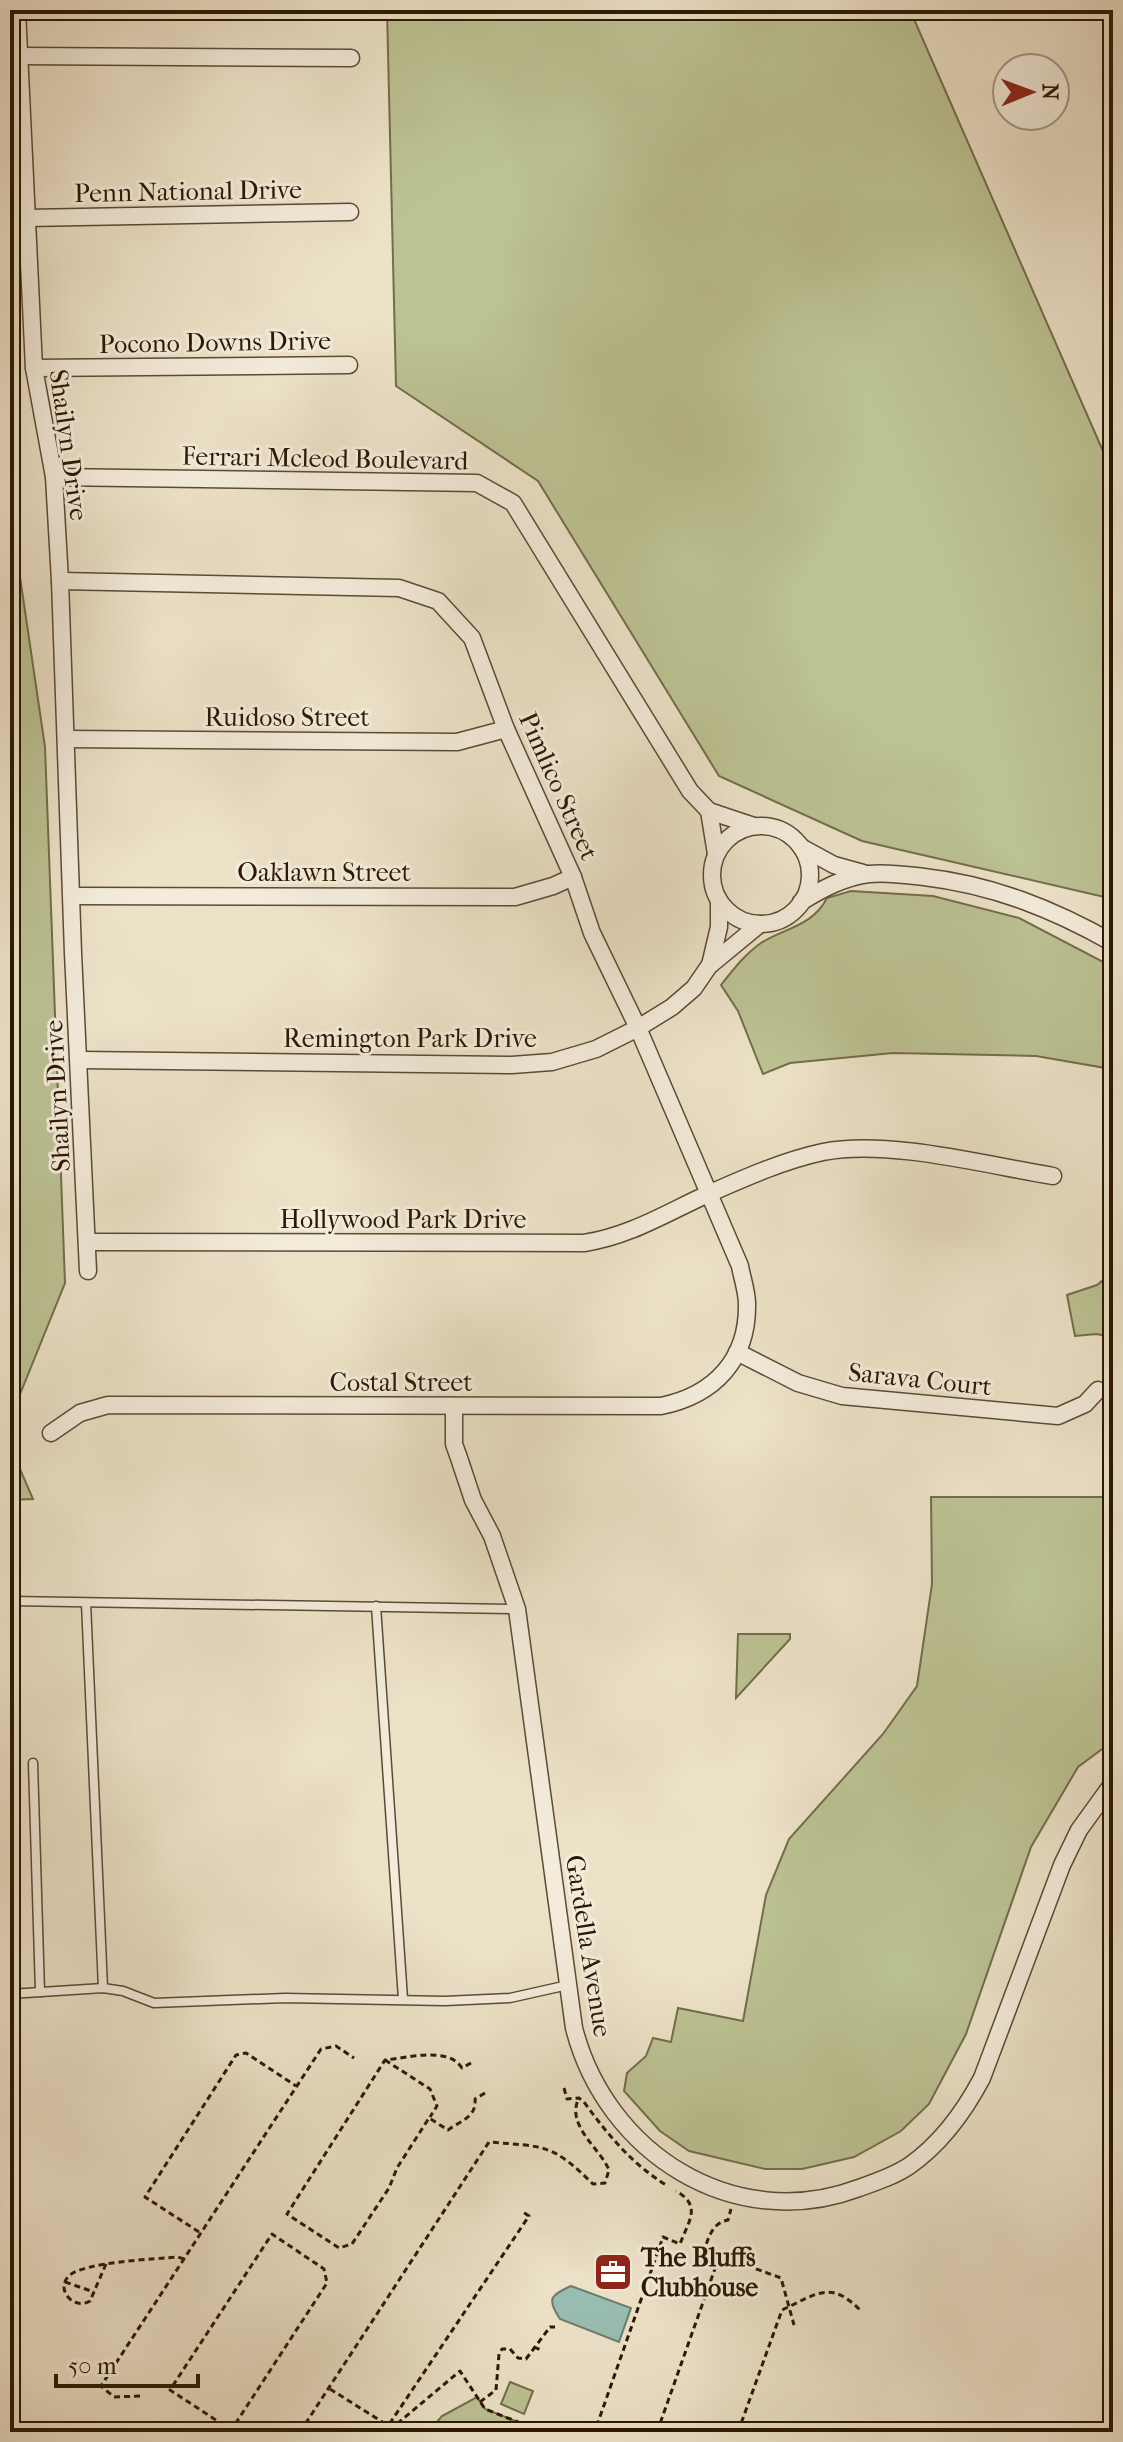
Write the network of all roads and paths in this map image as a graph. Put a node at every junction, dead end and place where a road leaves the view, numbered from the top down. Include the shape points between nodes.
1 (17, 10) edge
2 (19, 56) junction
3 (351, 58) dead end
4 (350, 212) dead end
5 (27, 218) junction
6 (349, 365) dead end
7 (34, 368) junction
8 (54, 477) junction
9 (60, 581) junction
10 (506, 729) junction
11 (66, 739) junction
12 (709, 811) junction
13 (754, 826) junction
14 (801, 847) junction
15 (716, 854) junction
16 (868, 874) junction
17 (573, 877) junction
18 (72, 896) junction
19 (719, 901) junction
20 (801, 902) junction
21 (760, 924) junction
22 (1113, 943) edge
23 (709, 966) junction
24 (638, 1028) junction
25 (80, 1060) junction
26 (1053, 1176) dead end
27 (709, 1194) junction
28 (87, 1242) junction
29 (88, 1271) dead end
30 (737, 1352) junction
31 (1098, 1390) dead end
32 (454, 1406) junction
33 (51, 1433) dead end
34 (10, 1601) edge
35 (86, 1603) junction
36 (376, 1606) junction
37 (517, 1609) junction
38 (33, 1763) dead end
39 (1113, 1783) edge
40 (568, 1985) junction
41 (103, 1988) junction
42 (40, 1992) junction
43 (10, 1994) edge
44 (403, 1999) junction
45 (354, 2058) dead end
46 (385, 2060) junction
47 (471, 2063) dead end
48 (296, 2086) junction
49 (564, 2088) dead end
50 (485, 2093) dead end
51 (579, 2098) junction
52 (429, 2118) junction
53 (735, 2194) junction
54 (523, 2212) dead end
55 (201, 2233) junction
56 (184, 2259) junction
57 (717, 2263) junction
58 (106, 2264) junction
59 (65, 2282) junction
60 (94, 2292) junction
61 (789, 2306) junction
62 (860, 2310) dead end
63 (794, 2325) dead end
64 (555, 2327) dead end
65 (534, 2347) junction
66 (543, 2351) dead end
67 (329, 2388) junction
68 (140, 2396) dead end
69 (480, 2402) junction
70 (534, 2424) dead end
71 (388, 2426) junction
72 (231, 2431) edge
73 (300, 2432) edge
74 (384, 2432) edge
75 (603, 2432) edge
76 (657, 2432) edge
77 (738, 2432) edge

1 - 2 street, Shailyn Drive
2 - 3 street
2 - 5 street, Shailyn Drive
4 - 5 street, Penn National Drive
5 - 7 street, Shailyn Drive
6 - 7 street, Pocono Downs Drive
7 - 8 street, Shailyn Drive
8 - 9 street, Shailyn Drive
8 - 12 street, Ferrari Mcleod Boulevard via 477,483 513,503 690,791
9 - 10 street, Pimlico Street via 399,588 425,596 438,601 472,638
9 - 11 street, Shailyn Drive
10 - 11 street, Ruidoso Street via 457,742
10 - 17 street, Pimlico Street
11 - 18 street, Shailyn Drive
12 - 13 street
12 - 15 street
13 - 14 street via 784,832
13 - 15 street via 738,831
14 - 16 street via 834,865
14 - 20 street via 810,871
15 - 19 street via 713,886
16 - 20 street via 838,882
16 - 22 street via 981,886 1071,919
17 - 18 street, Oaklawn Street via 515,897
17 - 24 street, Pimlico Street via 592,933
18 - 25 street, Shailyn Drive
19 - 21 street via 737,918
19 - 23 street, Remington Park Drive
20 - 21 street via 776,922
21 - 23 street, Remington Park Drive
23 - 24 street, Remington Park Drive via 694,988
24 - 25 street, Remington Park Drive via 596,1049 552,1062 512,1065
24 - 27 street, Pimlico Street
25 - 28 street, Shailyn Drive
26 - 27 street, Hollywood Park Drive via 888,1149 851,1149 799,1159
27 - 28 street, Hollywood Park Drive via 635,1230 584,1243
27 - 30 street, Pimlico Street via 740,1266 747,1300
28 - 29 street, Shailyn Drive
30 - 31 street, Sarava Court via 815,1390 880,1401 1058,1416 1085,1404
30 - 32 street, Costal Street via 709,1386 672,1404
32 - 33 street, Costal Street via 108,1405 80,1413
32 - 37 street, Gardella Avenue via 454,1444
34 - 35 lane
35 - 36 lane
35 - 41 lane
36 - 37 lane
36 - 44 lane
37 - 40 street, Gardella Avenue
38 - 42 lane
39 - 53 street, Gardella Avenue via 1079,1830 1062,1865 982,2078 950,2129 908,2167 854,2190 788,2201
40 - 44 lane via 510,1998
40 - 53 street, Gardella Avenue via 582,2058 613,2110 685,2177
41 - 42 lane
41 - 44 lane via 154,2003
42 - 43 lane
45 - 48 path via 336,2046 321,2049
46 - 47 path via 443,2055 462,2068
46 - 52 path via 430,2089 437,2106
46 - 52 path via 287,2214 339,2248 352,2244
48 - 55 path
48 - 55 path via 246,2053 236,2055 145,2197
49 - 51 path via 567,2099
50 - 52 path via 475,2099 470,2116 448,2130
51 - 67 path via 576,2118 609,2170 605,2183 593,2184 544,2146 489,2142
51 - 75 path via 619,2148 692,2204 680,2244 663,2237 596,2428
53 - 57 path via 728,2220 714,2227 702,2258
54 - 71 path via 529,2216
55 - 56 path
56 - 58 path
56 - 68 path via 101,2386 114,2397
57 - 61 path via 740,2263 781,2278
57 - 76 path
58 - 59 path via 71,2274
58 - 60 path
59 - 60 path
59 - 60 path via 70,2301 87,2304
61 - 62 path via 831,2291
61 - 63 path
61 - 77 path via 782,2310
64 - 65 path
65 - 66 path
65 - 69 path via 526,2359 502,2349 496,2390
67 - 71 path
67 - 73 path
69 - 70 path via 492,2412
69 - 71 path via 460,2371 392,2428
71 - 74 path
72 - 72 path via 327,2283 324,2269 272,2234 170,2390

